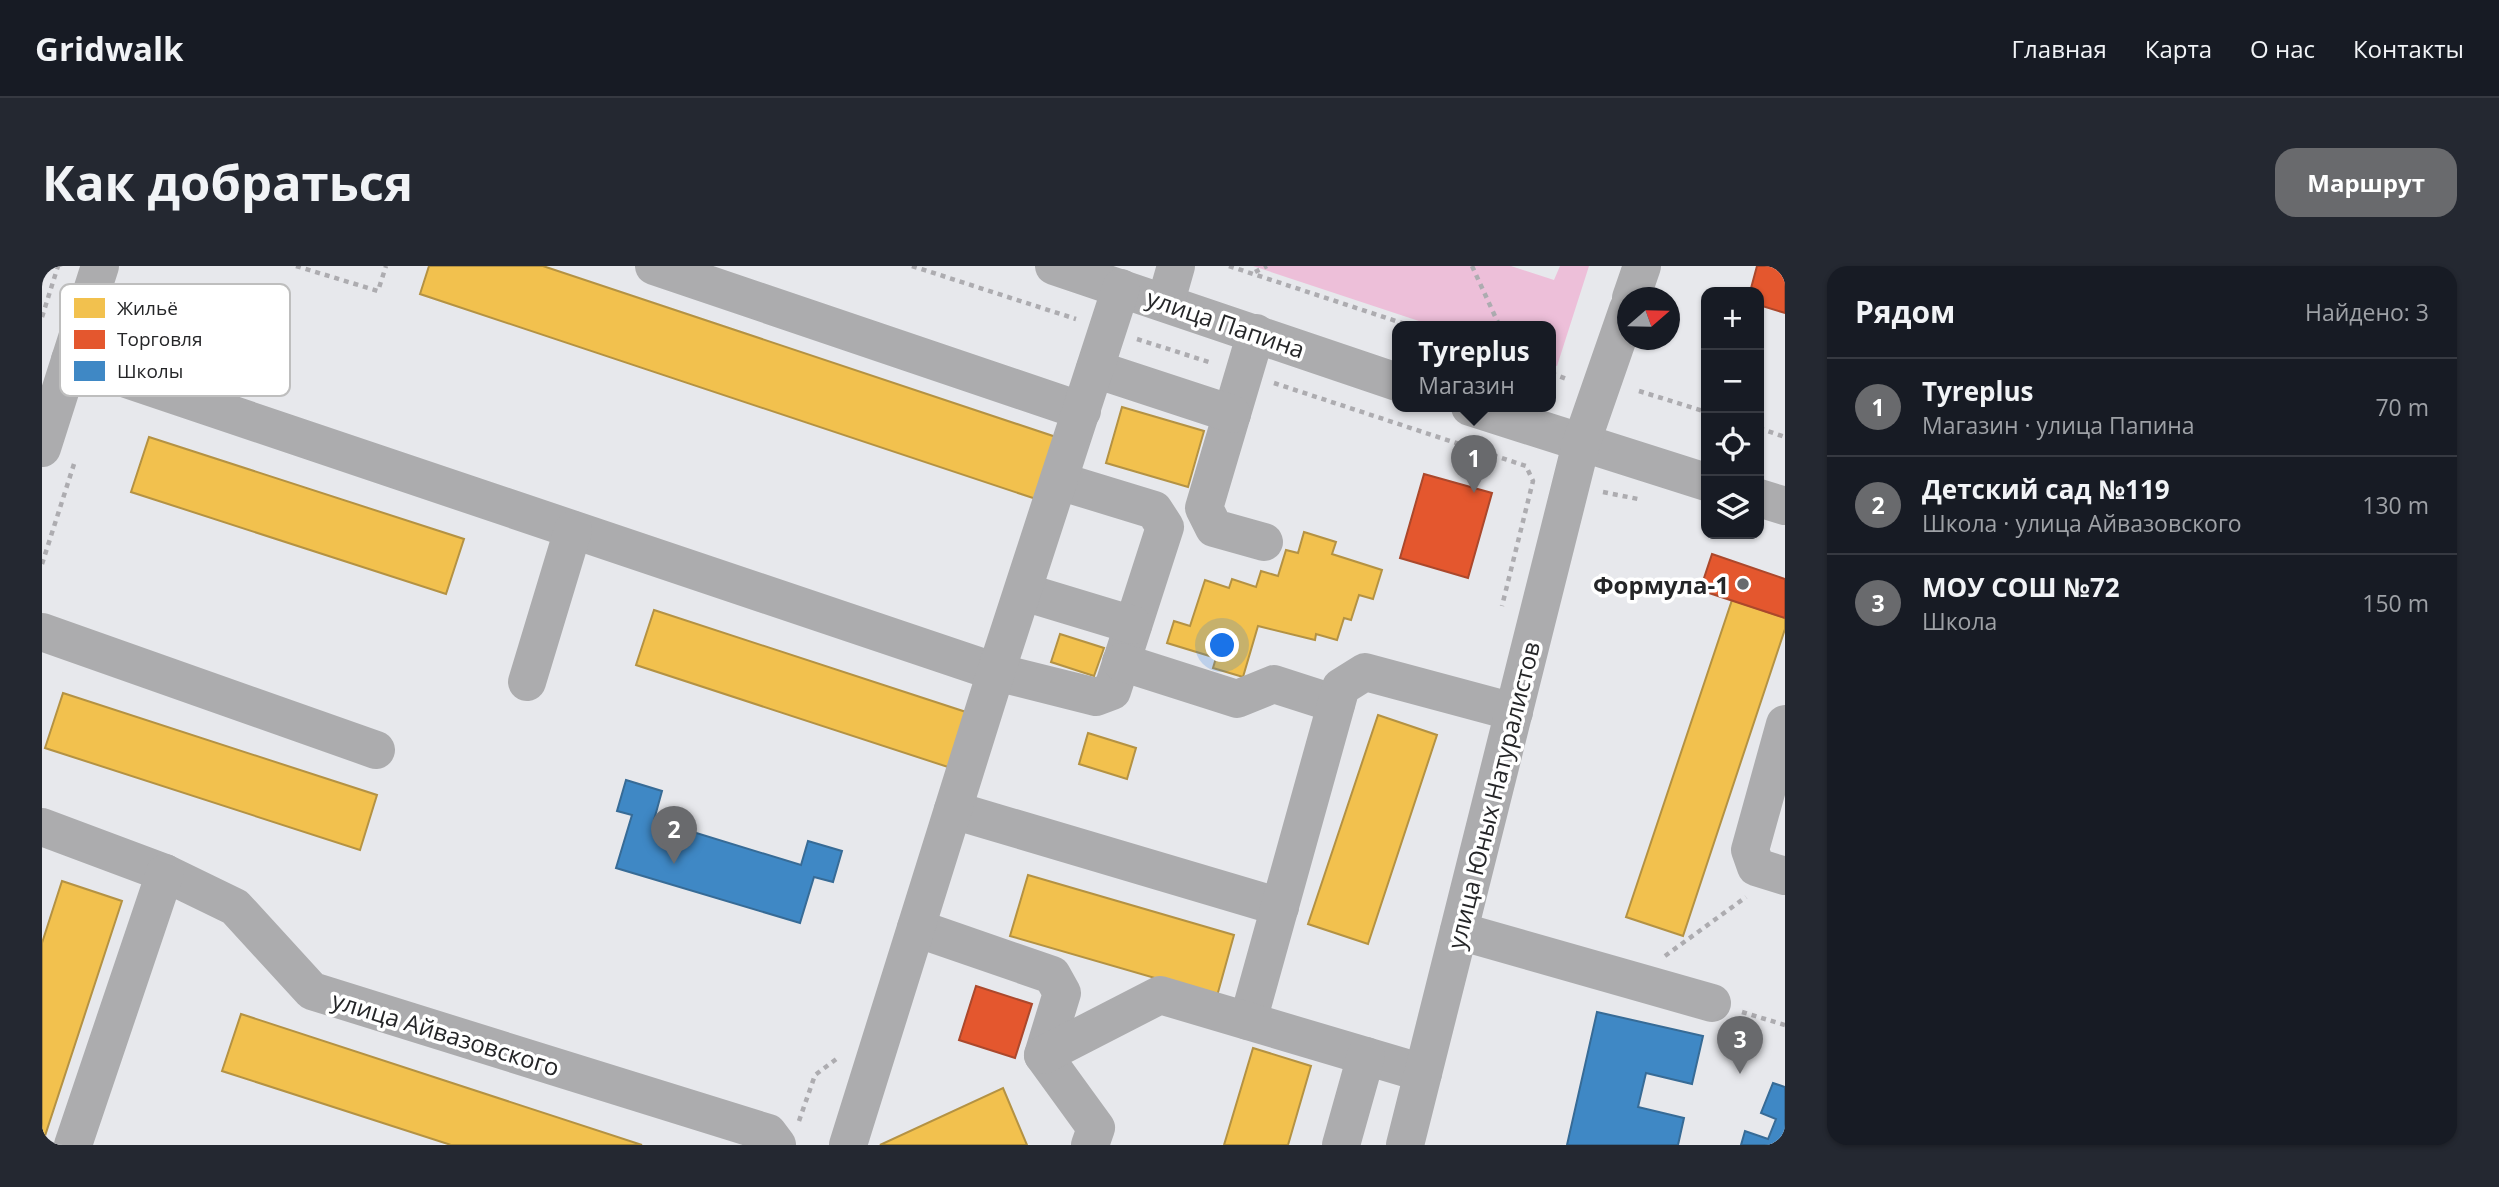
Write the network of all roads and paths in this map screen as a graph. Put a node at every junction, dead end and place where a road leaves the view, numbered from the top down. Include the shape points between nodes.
1 (58, 266) edge
2 (100, 266) edge
3 (296, 266) edge
4 (386, 266) edge
5 (654, 266) edge
6 (1054, 266) edge
7 (1229, 266) edge
8 (1267, 266) edge
9 (1472, 266) edge
10 (1642, 266) edge
11 (1255, 272) junction
12 (94, 284) edge
13 (1171, 284) edge
14 (1635, 287) edge
15 (1121, 288) junction
16 (42, 317) edge
17 (1397, 321) edge
18 (1497, 321) edge
19 (1256, 332) junction
20 (1617, 341) edge
21 (1095, 369) junction
22 (1244, 373) junction
23 (1556, 375) edge
24 (1392, 380) edge
25 (1570, 380) dead end
26 (1639, 391) dead end
27 (60, 392) edge
28 (177, 396) edge
29 (1701, 410) edge
30 (1082, 411) junction
31 (1485, 412) edge
32 (1232, 414) junction
33 (1764, 430) edge
34 (1785, 437) edge
35 (1581, 444) junction
36 (42, 449) edge
37 (1701, 480) edge
38 (1059, 481) junction
39 (1764, 500) edge
40 (1785, 506) edge
41 (573, 530) junction
42 (1264, 542) dead end
43 (1024, 592) junction
44 (1501, 611) dead end
45 (1133, 625) junction
46 (42, 632) edge
47 (1121, 662) junction
48 (996, 672) junction
49 (527, 682) dead end
50 (1336, 704) junction
51 (1514, 712) junction
52 (1785, 724) edge
53 (376, 750) dead end
54 (953, 810) junction
55 (42, 827) edge
56 (165, 873) junction
57 (1782, 875) edge
58 (1280, 907) junction
59 (916, 928) junction
60 (1459, 930) junction
61 (1631, 981) junction
62 (1712, 1003) joint
63 (1248, 1021) junction
64 (1785, 1025) edge
65 (1043, 1055) junction
66 (1366, 1056) junction
67 (1423, 1073) junction
68 (772, 1139) edge
69 (73, 1145) edge
70 (848, 1145) edge
71 (1090, 1145) edge
72 (1341, 1145) edge
73 (1405, 1145) edge

1 - 16 path
2 - 12 street
3 - 4 path via 378,291
5 - 30 street
6 - 15 street, улица Папина
7 - 11 path
8 - 11 path
9 - 18 path
10 - 14 street
11 - 17 path
13 - 15 street, улица Папина
13 - 19 street, улица Папина
15 - 21 street
19 - 22 street
19 - 24 street, улица Папина
20 - 35 street, улица Юных Натуралистов
21 - 30 street
21 - 32 street
22 - 32 street
22 - 44 path via 1526,467 1533,481
23 - 25 path
26 - 29 path
27 - 36 street
28 - 41 street
30 - 38 street
31 - 35 street
32 - 42 street via 1204,508 1214,528
33 - 34 path
35 - 37 street
35 - 51 street, улица Юных Натуралистов
38 - 43 street
38 - 45 street via 1154,510 1165,527
39 - 40 street
41 - 48 street
41 - 49 street
43 - 45 street
43 - 48 street
45 - 47 street
46 - 53 street
47 - 48 street via 1112,691 1096,697
47 - 50 street via 1237,699 1274,684
48 - 54 street
50 - 51 street via 1342,687 1365,672
50 - 58 street
51 - 60 street, улица Юных Натуралистов
52 - 57 street via 1750,850 1756,867
54 - 58 street
54 - 59 street
55 - 56 street, улица Айвазовского
56 - 68 street, улица Айвазовского via 235,907 312,991
56 - 69 street
57 - 61 path
58 - 63 street
59 - 65 street via 1052,975 1062,993
59 - 70 street
60 - 61 street
60 - 67 street, улица Юных Натуралистов
61 - 62 street
62 - 64 path
63 - 65 street via 1160,995
63 - 66 street
65 - 71 street via 1096,1128
66 - 67 street
66 - 72 street
67 - 73 street, улица Юных Натуралистов

